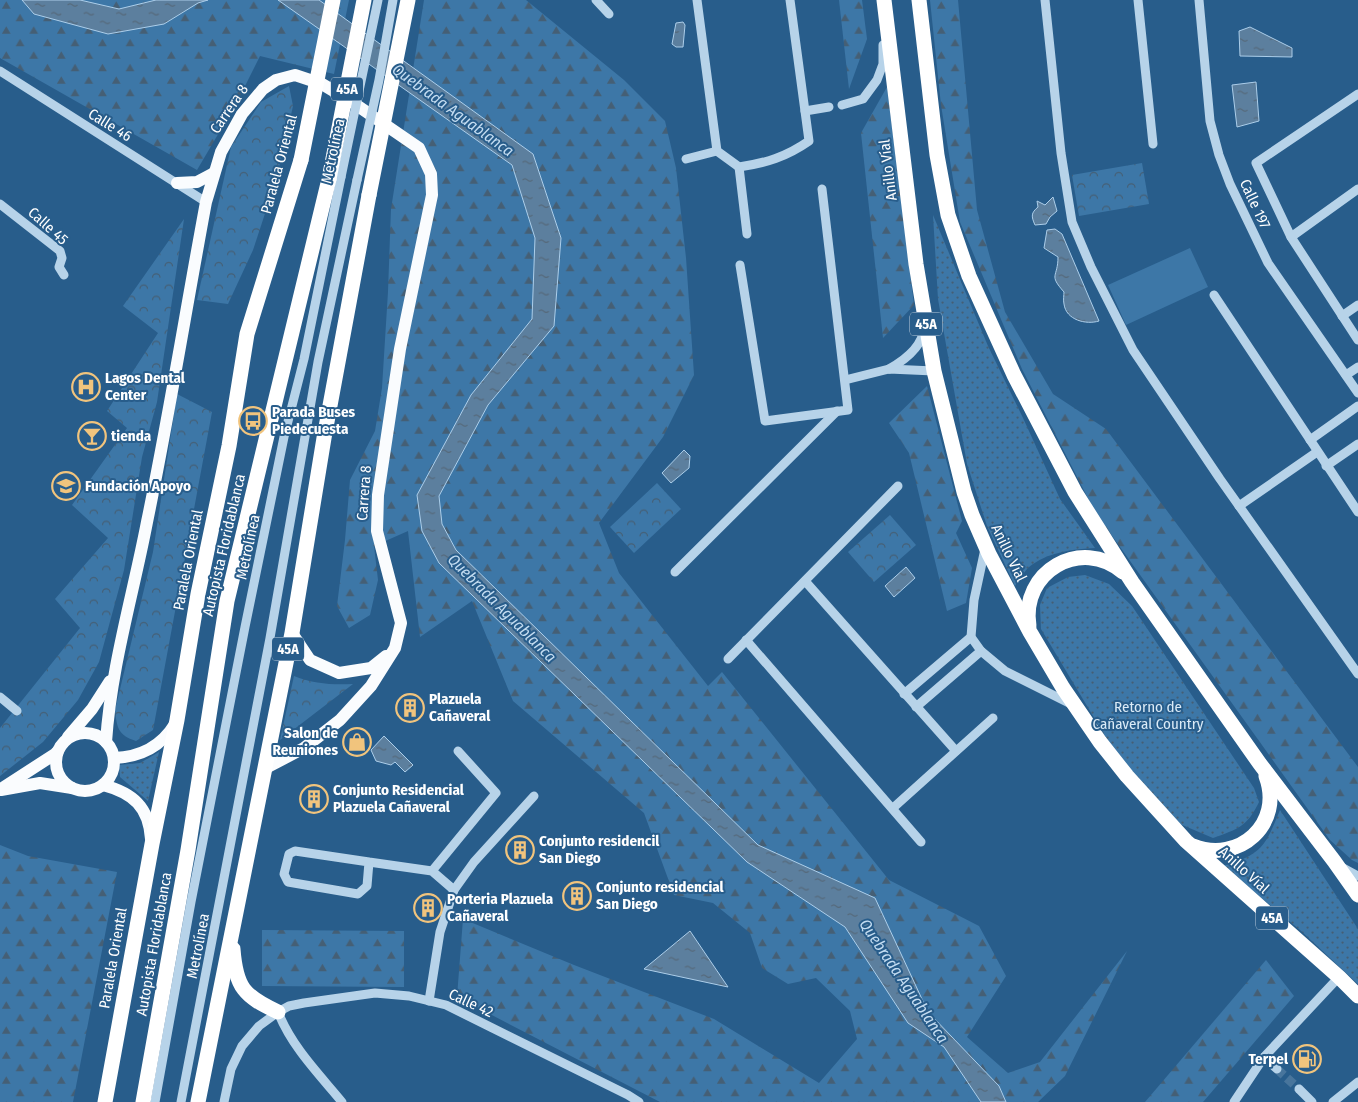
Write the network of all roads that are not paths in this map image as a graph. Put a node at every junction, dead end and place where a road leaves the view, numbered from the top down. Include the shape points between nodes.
1 (334, 0) edge
2 (364, 0) edge
3 (378, 0) edge
4 (393, 0) edge
5 (408, 0) edge
6 (596, 0) edge
7 (697, 0) edge
8 (790, 0) edge
9 (884, 0) edge
10 (919, 0) edge
11 (1045, 0) edge
12 (1138, 0) edge
13 (1199, 0) edge
14 (610, 14) dead end
15 (0, 71) edge
16 (1358, 94) edge
17 (842, 105) dead end
18 (829, 107) dead end
19 (805, 111) junction
20 (1152, 144) dead end
21 (717, 152) junction
22 (686, 159) dead end
23 (739, 167) junction
24 (214, 173) junction
25 (335, 178) junction
26 (177, 183) junction
27 (822, 189) dead end
28 (1358, 190) edge
29 (206, 202) junction
30 (0, 204) edge
31 (747, 234) dead end
32 (1291, 238) junction
33 (740, 265) dead end
34 (64, 275) dead end
35 (1214, 295) dead end
36 (1358, 305) edge
37 (924, 312) junction
38 (1342, 316) junction
39 (1358, 340) edge
40 (1358, 367) edge
41 (889, 369) junction
42 (934, 371) junction
43 (1346, 375) junction
44 (845, 380) junction
45 (1358, 393) edge
46 (1358, 406) edge
47 (837, 411) junction
48 (1310, 440) junction
49 (1358, 444) edge
50 (1317, 452) junction
51 (1326, 466) junction
52 (898, 486) dead end
53 (1239, 506) junction
54 (1358, 512) edge
55 (986, 546) junction
56 (675, 572) dead end
57 (804, 581) junction
58 (1132, 582) junction
59 (1030, 632) junction
60 (292, 633) junction
61 (971, 637) junction
62 (746, 640) junction
63 (396, 648) junction
64 (981, 652) junction
65 (728, 659) dead end
66 (1358, 674) edge
67 (113, 677) junction
68 (904, 694) junction
69 (0, 697) edge
70 (1075, 706) junction
71 (916, 707) junction
72 (17, 711) dead end
73 (993, 718) dead end
74 (177, 720) junction
75 (106, 742) junction
76 (62, 746) junction
77 (956, 750) junction
78 (458, 751) dead end
79 (114, 758) junction
80 (1260, 764) junction
81 (264, 768) junction
82 (103, 785) junction
83 (74, 789) junction
84 (0, 790) edge
85 (534, 796) dead end
86 (893, 808) junction
87 (1186, 841) junction
88 (921, 842) dead end
89 (152, 844) junction
90 (1334, 860) junction
91 (369, 862) junction
92 (432, 871) junction
93 (1358, 876) edge
94 (454, 890) junction
95 (1358, 895) edge
96 (233, 931) junction
97 (1339, 977) junction
98 (1358, 996) edge
99 (429, 1001) junction
100 (278, 1012) junction
101 (1264, 1057) junction
102 (1277, 1069) tunnel mouth
103 (1358, 1082) edge
104 (1299, 1089) tunnel mouth
105 (105, 1102) edge
106 (143, 1102) edge
107 (155, 1102) edge
108 (182, 1102) edge
109 (198, 1102) edge
110 (224, 1102) edge
111 (342, 1102) edge
112 (638, 1102) edge
113 (1234, 1102) edge
114 (1312, 1102) edge
115 (1333, 1102) edge

1 - 74 highway, Paralela Oriental, bridge via 301,160 247,334
2 - 25 highway, Autopista Floridablanca / 45A, bridge
3 - 25 street, Metrolínea, bridge
4 - 108 street, Metrolínea, bridge via 379,80 318,362 268,648
5 - 60 highway, 45A, bridge via 368,195
6 - 14 street
7 - 21 street
8 - 19 street
9 - 17 street via 883,64 877,80 863,99
9 - 37 highway, Anillo Víal / 45A
10 - 58 highway via 940,179 960,251 1035,417 1075,492
11 - 53 street via 1061,153 1072,222 1133,350
12 - 20 street
13 - 43 street, Calle 197 via 1210,121 1230,184 1268,263
15 - 26 street, Calle 46
16 - 32 street via 1256,163
18 - 19 street
19 - 23 street via 809,141 775,159
21 - 22 street
21 - 23 street
23 - 31 street
24 - 26 main road via 197,182
24 - 29 main road, Carrera 8
24 - 63 main road, Carrera 8 via 238,121 263,88 294,75 322,84 419,148 432,174 432,195 400,349 378,495 377,531 401,624
25 - 106 highway, Autopista Floridablanca / 45A via 227,601 188,850
25 - 107 street, Metrolínea via 304,359 284,437 245,627
26 - 29 street, Calle 46
27 - 44 street
28 - 32 street
29 - 67 main road, Carrera 8 via 158,469
30 - 34 street, Calle 45 via 60,251 59,267
32 - 38 street
33 - 47 street via 764,421
35 - 48 street
36 - 38 street
37 - 41 street via 924,331 915,350
37 - 42 highway, Anillo Víal / 45A
38 - 39 street
40 - 43 street
41 - 42 street
41 - 44 street
42 - 55 highway, Anillo Víal / 45A via 964,492
43 - 45 street, Calle 197
44 - 47 street via 848,410
46 - 48 street
47 - 56 street
48 - 50 street
49 - 51 street
50 - 51 street
50 - 53 street
51 - 54 street
52 - 57 street
53 - 66 street
55 - 59 highway, Anillo Víal / 45A
55 - 61 street via 974,600
57 - 62 street
57 - 68 street
58 - 59 highway via 1105,561 1080,558 1063,562 1049,570 1033,590 1028,606
58 - 80 highway
59 - 70 highway, Anillo Víal / 45A
60 - 63 main road via 310,660 339,673 371,668
60 - 81 highway, 45A
61 - 64 street
61 - 68 street
62 - 65 street
62 - 86 street
63 - 81 main road, Carrera 8 via 371,686 340,720 304,748
64 - 70 street via 1005,671
64 - 71 street
67 - 75 main road, Carrera 8
67 - 76 main road, Carrera 8
68 - 71 street
69 - 72 street
70 - 87 highway, Anillo Víal / 45A via 1127,776
71 - 77 street
73 - 77 street
74 - 79 main road via 158,744 137,755
74 - 89 highway, Paralela Oriental
75 - 76 main road via 90,733 81,733
75 - 79 main road
76 - 83 main road via 56,763 59,776
76 - 84 main road
77 - 86 street
78 - 92 street via 496,793
79 - 82 main road via 111,776
80 - 87 highway via 1268,781 1270,800 1266,819 1255,834 1240,845 1222,851 1203,849
80 - 90 highway
81 - 96 highway, 45A
82 - 83 main road via 86,791
82 - 89 main road via 134,798 148,819
83 - 84 main road via 40,783
85 - 94 street via 474,862
86 - 88 street
87 - 97 highway, Anillo Víal / 45A
89 - 105 highway, Paralela Oriental
90 - 93 street
90 - 95 highway
91 - 91 street via 368,886 358,894 288,882 284,874 289,854 295,851
91 - 92 street
92 - 94 street
94 - 99 street via 440,932
96 - 100 highway via 235,967 242,988 253,999
96 - 109 highway, 45A
97 - 98 highway, Anillo Víal / 45A
97 - 101 street
99 - 100 street, Calle 42 via 375,993 304,1003
99 - 112 street, Calle 42 via 446,1005
100 - 110 street, Calle 42 via 259,1026 242,1046 231,1069
100 - 111 street via 293,1042
101 - 102 street
101 - 113 street
103 - 115 street
104 - 114 street

